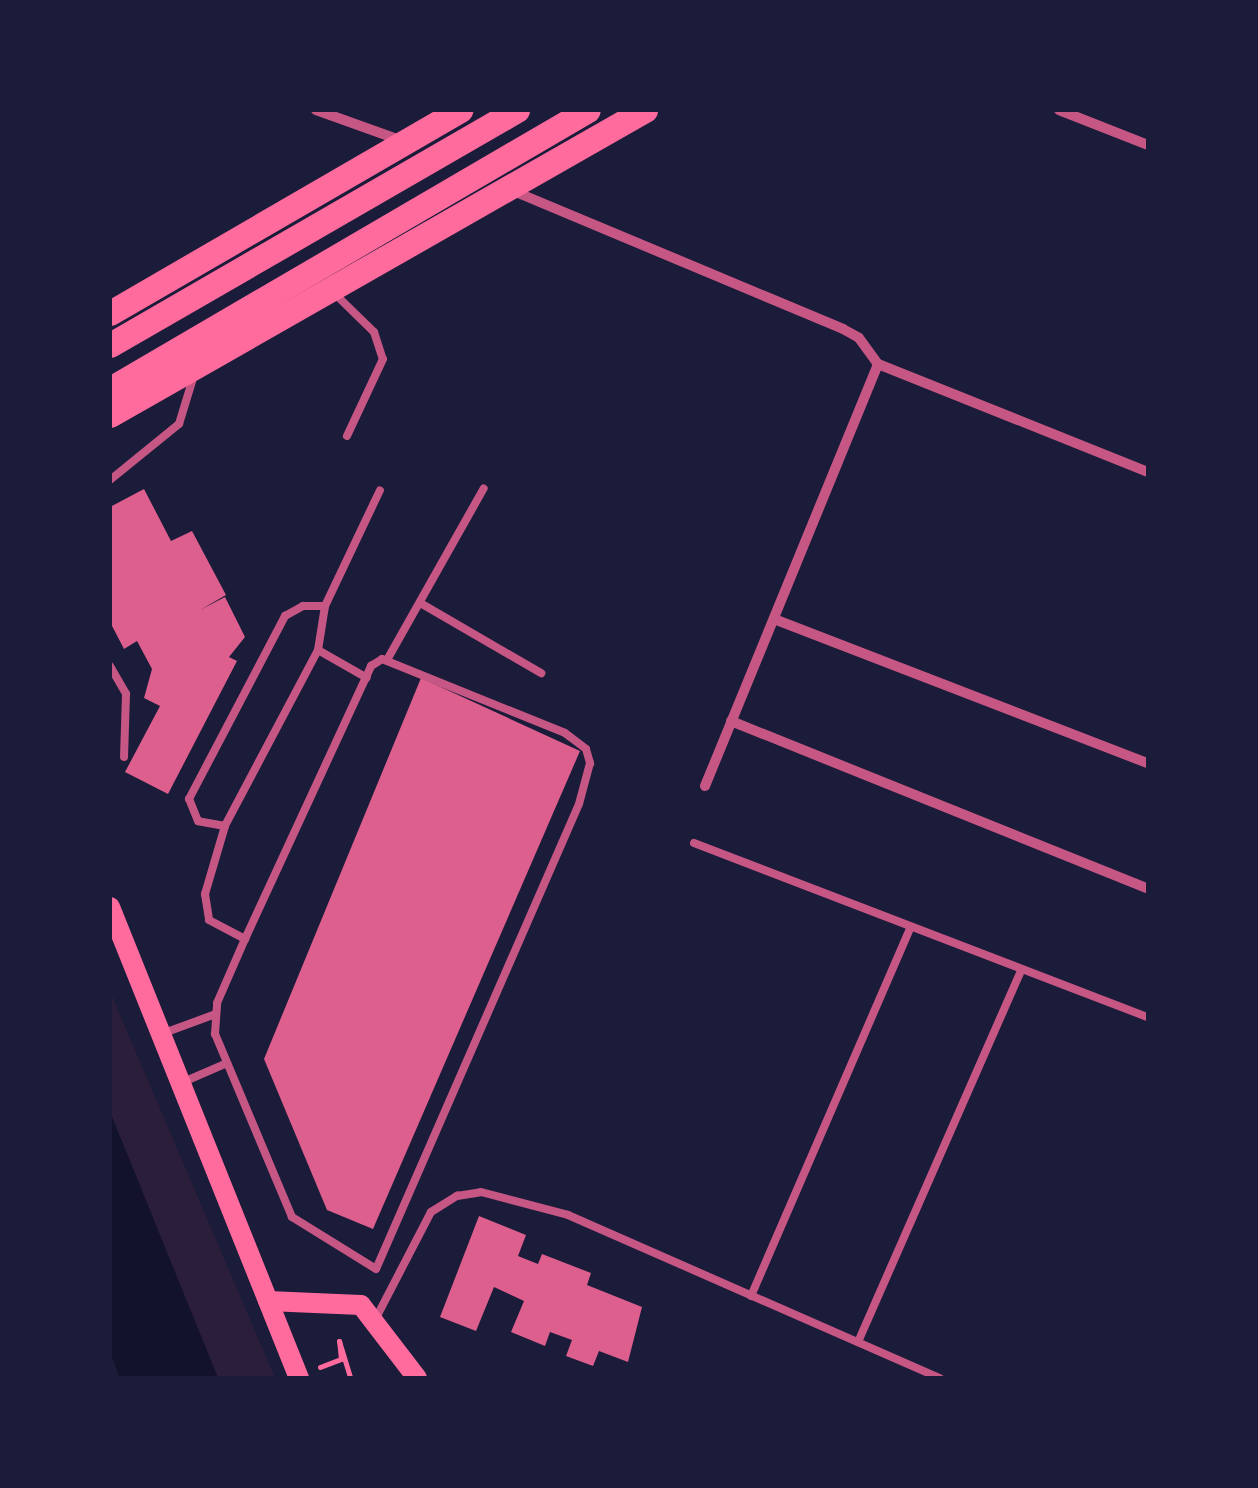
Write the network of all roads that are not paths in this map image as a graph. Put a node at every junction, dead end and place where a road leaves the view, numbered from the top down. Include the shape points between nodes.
1 (316, 110) edge
2 (460, 110) edge
3 (518, 110) edge
4 (588, 110) edge
5 (646, 110) edge
6 (1060, 110) edge
7 (406, 142) junction
8 (1148, 144) edge
9 (510, 190) junction
10 (289, 212) junction
11 (329, 291) junction
12 (110, 313) edge
13 (110, 344) edge
14 (878, 364) junction
15 (196, 367) junction
16 (110, 389) edge
17 (110, 415) edge
18 (346, 436) dead end
19 (1148, 472) edge
20 (110, 480) edge
21 (484, 488) dead end
22 (380, 490) dead end
23 (422, 604) junction
24 (325, 606) junction
25 (774, 619) junction
26 (318, 650) junction
27 (387, 660) junction
28 (110, 666) edge
29 (541, 673) dead end
30 (367, 678) junction
31 (731, 721) junction
32 (124, 758) dead end
33 (1148, 762) edge
34 (705, 786) dead end
35 (225, 826) junction
36 (694, 843) dead end
37 (1148, 889) edge
38 (110, 908) edge
39 (911, 927) junction
40 (245, 939) junction
41 (1022, 969) junction
42 (216, 1014) junction
43 (1148, 1017) edge
44 (161, 1034) junction
45 (227, 1063) junction
46 (181, 1083) junction
47 (750, 1296) junction
48 (268, 1301) junction
49 (374, 1322) junction
50 (858, 1342) junction
51 (299, 1378) edge
52 (417, 1378) edge
53 (940, 1378) edge

1 - 7 street
2 - 7 main road
3 - 13 main road
4 - 16 main road
5 - 9 main road
6 - 8 street
7 - 10 main road
9 - 11 main road
9 - 14 street via 843,329
10 - 11 main road via 261,238 261,259 272,278 294,291
10 - 12 main road
11 - 15 main road
11 - 18 lane via 374,332 383,360
14 - 19 street
14 - 25 street
15 - 17 main road
15 - 20 lane via 179,424
21 - 23 lane
22 - 24 lane
23 - 27 lane
23 - 29 lane
24 - 26 lane
24 - 35 lane via 302,606 285,616 189,800 198,821
25 - 31 street
25 - 33 street
26 - 30 lane
26 - 35 lane
27 - 30 lane via 376,662
27 - 45 lane via 565,733 586,749 590,763 579,804 376,1269 292,1217
28 - 32 lane via 126,694
30 - 40 lane
31 - 34 street
31 - 37 street
35 - 40 lane via 205,909 218,930
36 - 39 lane
38 - 44 main road
39 - 41 lane
39 - 47 lane
40 - 42 lane
41 - 43 lane
41 - 50 lane
42 - 44 lane
42 - 45 lane via 215,1034
44 - 46 main road
45 - 46 lane
46 - 48 main road
47 - 49 lane via 568,1215 481,1192 456,1196 431,1212
47 - 50 lane
48 - 49 main road via 349,1300
48 - 51 main road
49 - 52 main road
50 - 53 lane

